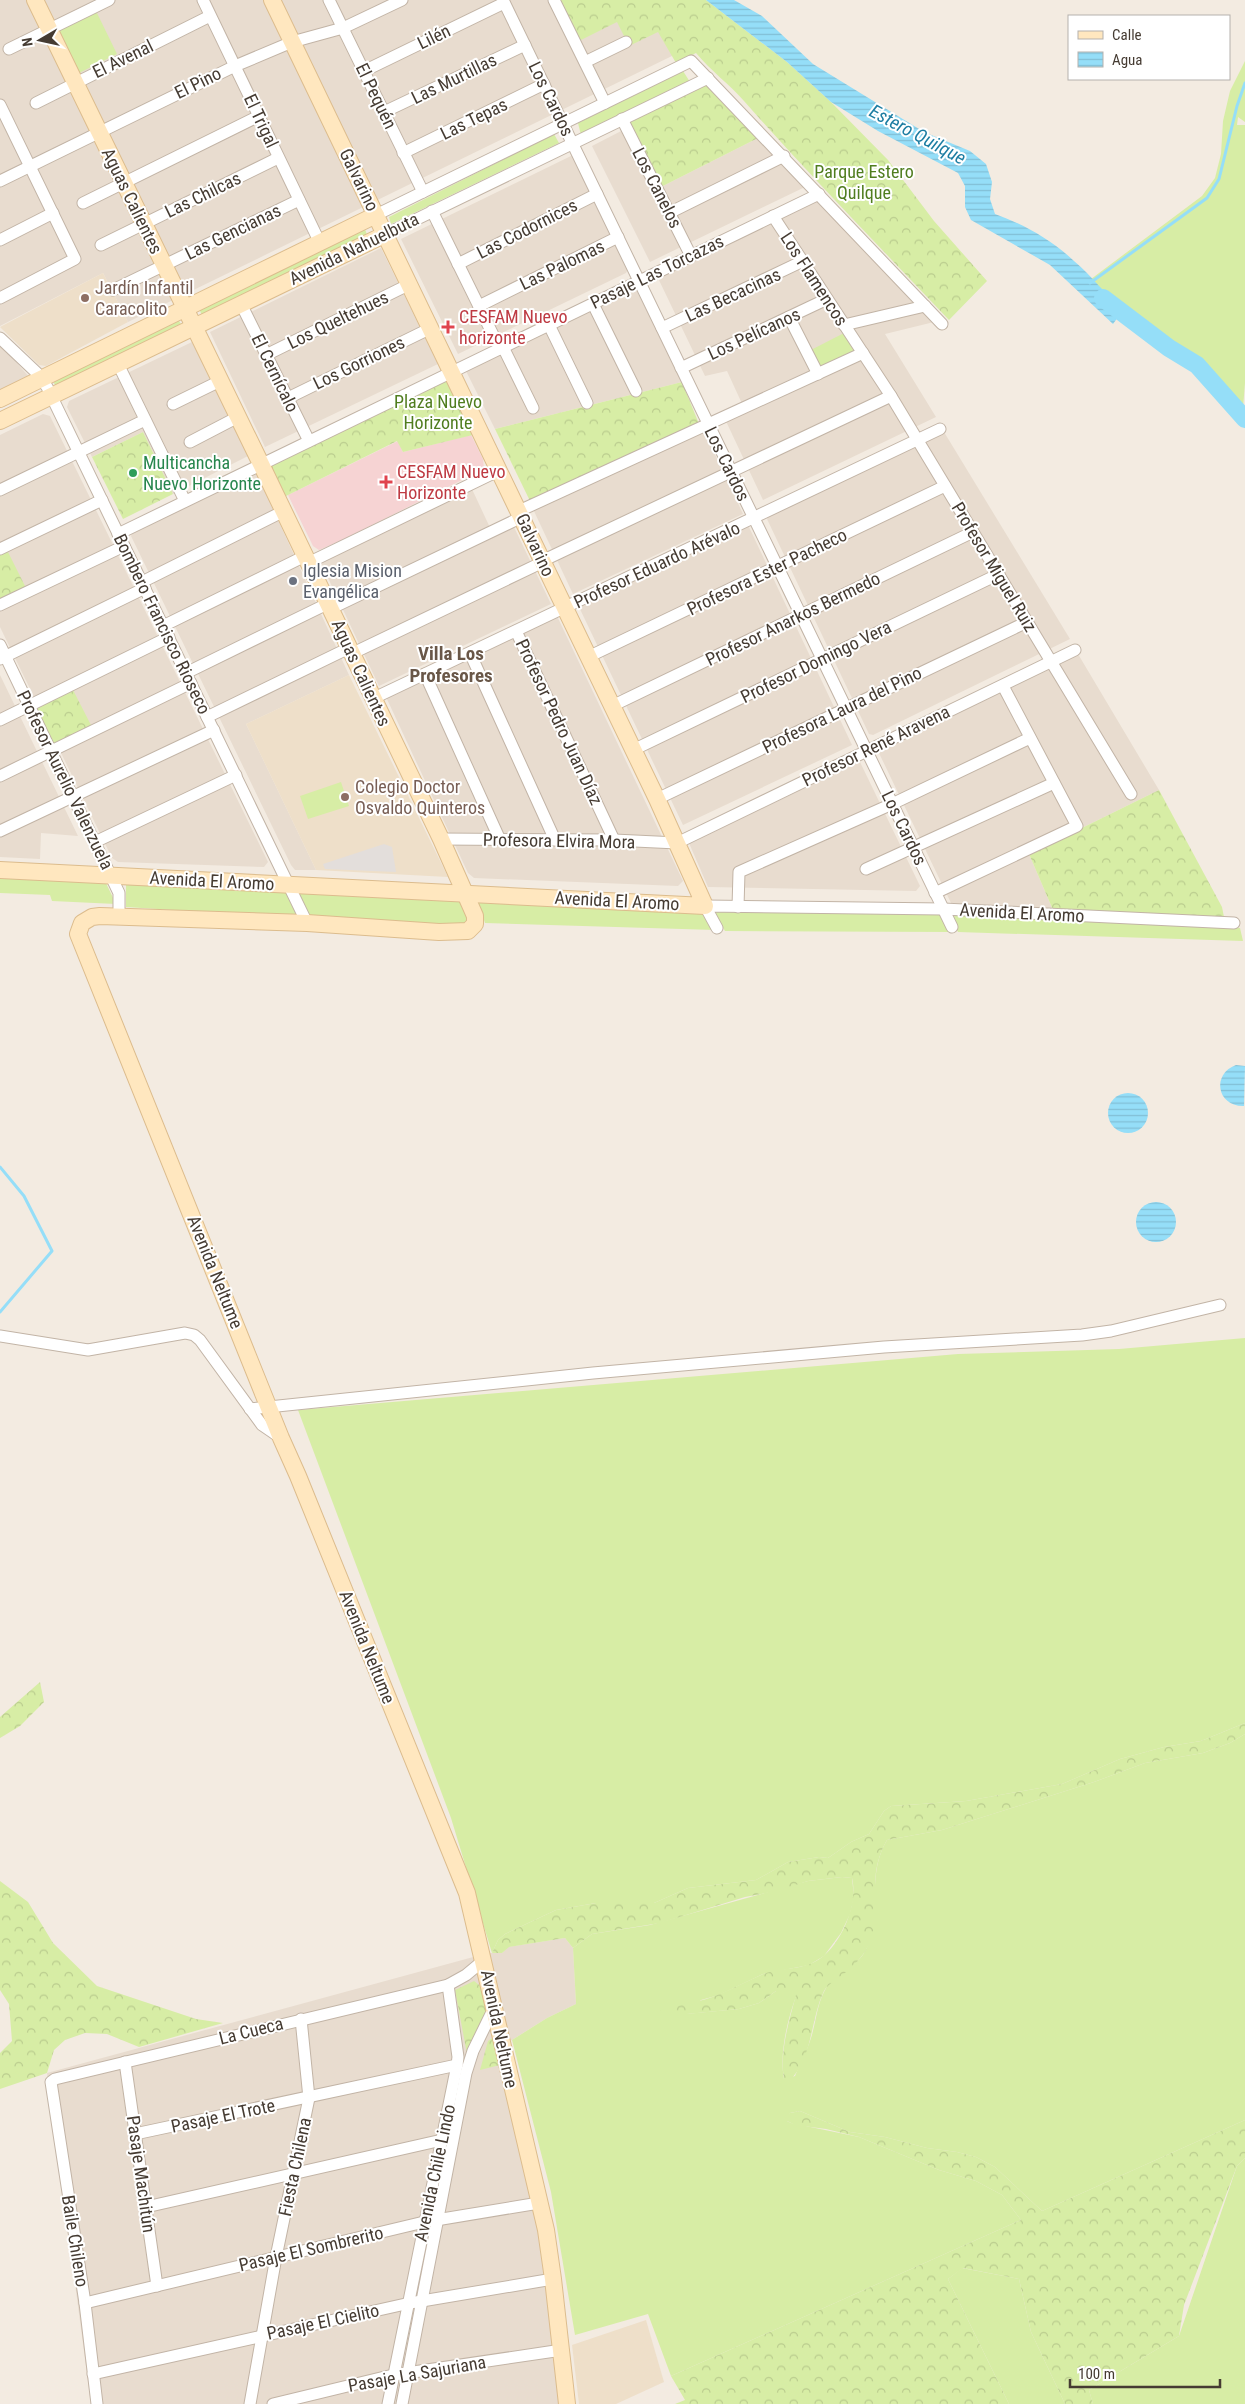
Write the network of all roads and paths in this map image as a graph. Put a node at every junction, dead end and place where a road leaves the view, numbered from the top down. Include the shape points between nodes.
1 (35, 0) edge
2 (109, 0) edge
3 (203, 0) edge
4 (272, 0) edge
5 (329, 0) edge
6 (402, 0) edge
7 (554, 0) edge
8 (504, 1) edge
9 (210, 16) junction
10 (343, 28) junction
11 (49, 29) junction
12 (292, 42) junction
13 (626, 42) dead end
14 (525, 45) junction
15 (10, 49) dead end
16 (585, 62) junction
17 (235, 66) junction
18 (364, 71) junction
19 (708, 78) junction
20 (75, 83) junction
21 (544, 84) junction
22 (36, 103) dead end
23 (605, 103) junction
24 (2, 112) edge
25 (384, 112) junction
26 (259, 116) junction
27 (622, 119) junction
28 (563, 124) junction
29 (99, 131) junction
30 (572, 143) junction
31 (404, 153) junction
32 (784, 156) junction
33 (278, 158) junction
34 (29, 165) junction
35 (0, 180) edge
36 (124, 182) junction
37 (423, 192) junction
38 (597, 194) junction
39 (819, 194) junction
40 (299, 200) junction
41 (83, 202) dead end
42 (432, 212) junction
43 (53, 213) junction
44 (669, 213) junction
45 (376, 215) junction
46 (773, 216) junction
47 (143, 224) junction
48 (386, 234) junction
49 (618, 237) junction
50 (0, 240) edge
51 (320, 242) junction
52 (101, 245) dead end
53 (691, 256) junction
54 (803, 261) junction
55 (458, 264) junction
56 (164, 266) junction
57 (639, 281) junction
58 (410, 284) junction
59 (113, 290) dead end
60 (0, 298) edge
61 (827, 299) junction
62 (241, 304) junction
63 (593, 304) junction
64 (479, 306) junction
65 (925, 306) junction
66 (186, 308) junction
67 (789, 317) junction
68 (942, 324) dead end
69 (549, 325) junction
70 (844, 325) junction
71 (194, 327) junction
72 (431, 328) junction
73 (662, 328) junction
74 (0, 338) edge
75 (855, 342) joint
76 (502, 348) junction
77 (862, 353) junction
78 (266, 355) junction
79 (118, 364) junction
80 (681, 368) junction
81 (452, 372) junction
82 (818, 374) junction
83 (42, 379) junction
84 (220, 381) junction
85 (636, 390) dead end
86 (51, 396) junction
87 (891, 396) junction
88 (288, 398) junction
89 (0, 399) edge
90 (587, 403) dead end
91 (173, 404) dead end
92 (533, 408) dead end
93 (238, 417) junction
94 (145, 420) junction
95 (0, 421) edge
96 (709, 425) junction
97 (940, 429) dead end
98 (309, 441) junction
99 (918, 441) junction
100 (190, 442) dead end
101 (79, 452) junction
102 (261, 464) junction
103 (500, 470) junction
104 (731, 472) junction
105 (945, 486) junction
106 (0, 490) edge
107 (102, 500) junction
108 (185, 501) junction
109 (284, 511) junction
110 (520, 514) junction
111 (754, 518) junction
112 (973, 532) junction
113 (118, 534) junction
114 (124, 546) junction
115 (0, 549) edge
116 (306, 559) junction
117 (542, 561) junction
118 (777, 566) junction
119 (999, 574) junction
120 (143, 585) junction
121 (0, 605) edge
122 (329, 607) junction
123 (565, 608) junction
124 (801, 615) junction
125 (1027, 622) junction
126 (163, 626) junction
127 (516, 631) junction
128 (169, 638) junction
129 (0, 645) edge
130 (1074, 650) dead end
131 (350, 651) junction
132 (470, 653) junction
133 (588, 657) junction
134 (3, 658) edge
135 (822, 659) junction
136 (1052, 663) junction
137 (424, 674) junction
138 (188, 678) junction
139 (1003, 686) junction
140 (372, 699) junction
141 (29, 706) junction
142 (612, 706) junction
143 (846, 708) junction
144 (207, 717) junction
145 (0, 720) edge
146 (214, 730) junction
147 (1030, 738) junction
148 (634, 750) junction
149 (866, 750) junction
150 (51, 752) junction
151 (236, 775) junction
152 (0, 776) edge
153 (1054, 783) junction
154 (1131, 794) dead end
155 (73, 797) junction
156 (657, 799) junction
157 (892, 804) junction
158 (0, 831) edge
159 (441, 839) junction
160 (500, 840) junction
161 (555, 840) junction
162 (614, 840) junction
163 (94, 842) junction
164 (677, 843) junction
165 (914, 849) junction
166 (866, 869) dead end
167 (0, 870) edge
168 (110, 875) junction
169 (290, 885) junction
170 (464, 893) junction
171 (935, 893) junction
172 (705, 906) junction
173 (738, 907) junction
174 (943, 909) junction
175 (119, 916) junction
176 (307, 923) junction
177 (1234, 923) dead end
178 (952, 927) dead end
179 (717, 928) dead end
180 (1220, 1305) dead end
181 (0, 1336) edge
182 (268, 1406) junction
183 (250, 1408) junction
184 (280, 1438) junction
185 (484, 1960) junction
186 (448, 1985) junction
187 (493, 2010) junction
188 (301, 2019) junction
189 (125, 2062) junction
190 (457, 2065) junction
191 (55, 2079) joint
192 (309, 2098) junction
193 (135, 2134) junction
194 (442, 2140) junction
195 (293, 2174) junction
196 (539, 2203) junction
197 (146, 2207) junction
198 (436, 2221) junction
199 (424, 2222) junction
200 (276, 2256) junction
201 (553, 2279) junction
202 (157, 2286) junction
203 (415, 2302) junction
204 (85, 2303) junction
205 (261, 2335) junction
206 (562, 2350) junction
207 (408, 2373) junction
208 (93, 2374) junction
209 (393, 2375) junction
210 (97, 2404) edge
211 (250, 2404) edge
212 (273, 2404) edge
213 (388, 2404) edge
214 (402, 2404) edge
215 (567, 2404) edge

1 - 11 street, Aguas Calientes
2 - 11 street
3 - 9 street, El Trigal
4 - 12 street, Galvarino
5 - 10 street, El Pequén
6 - 10 street, El Pino
7 - 16 street
8 - 14 street, Los Cardos
8 - 18 street, Lilén
9 - 17 street, El Trigal
9 - 20 street, El Avenal
10 - 12 street, El Pino
10 - 18 street, El Pequén
11 - 15 street
11 - 20 street, Aguas Calientes
12 - 17 street, El Pino
12 - 45 street, Galvarino
13 - 16 street
14 - 21 street, Los Cardos
14 - 25 street, Las Murtillas
16 - 23 street
17 - 26 street, El Trigal
17 - 29 street, El Pino
18 - 25 street, El Pequén
19 - 23 street, Avenida Nahuelbuta via 691,61
19 - 27 street, Avenida Nahuelbuta
19 - 32 street
20 - 22 street, El Avenal
20 - 29 street, Aguas Calientes
21 - 28 street, Los Cardos
21 - 31 street, Las Tepas
23 - 28 street, Avenida Nahuelbuta
24 - 34 street
25 - 31 street, El Pequén
26 - 33 street, El Trigal
26 - 36 street
27 - 30 street, Avenida Nahuelbuta
27 - 44 street, Los Canelos
28 - 30 street, Los Cardos
28 - 37 street, Avenida Nahuelbuta
29 - 34 street, El Pino
29 - 36 street, Aguas Calientes
30 - 38 street, Los Cardos
30 - 42 street, Avenida Nahuelbuta
31 - 37 street, El Pequén
32 - 39 street
32 - 44 street
33 - 40 street, El Trigal
33 - 47 street, Las Chilcas
34 - 35 street, El Pino
34 - 43 street
36 - 41 street
36 - 47 street, Aguas Calientes
37 - 45 street, Avenida Nahuelbuta
38 - 49 street, Los Cardos
38 - 55 street, Las Codornices
39 - 46 street, Pasaje Las Torcazas
39 - 65 street
40 - 51 street, El Trigal
40 - 56 street, Las Gencianas
42 - 48 street, Avenida Nahuelbuta
42 - 55 street
43 - 50 street
43 - 60 street via 75,259
44 - 53 street, Los Canelos
45 - 48 street, Galvarino
45 - 51 street, Avenida Nahuelbuta
46 - 53 street, Pasaje Las Torcazas
46 - 54 street, Los Flamencos
47 - 52 street, Las Chilcas
47 - 56 street, Aguas Calientes
48 - 58 street, Galvarino
48 - 62 street, Avenida Nahuelbuta
49 - 57 street, Los Cardos
49 - 64 street, Las Palomas
51 - 66 street, Avenida Nahuelbuta
53 - 57 street, Pasaje Las Torcazas
54 - 61 street, Los Flamencos
54 - 73 street, Las Becacinas
55 - 64 street
56 - 59 street, Las Gencianas
56 - 66 street, Aguas Calientes
57 - 63 street, Pasaje Las Torcazas
57 - 73 street, Los Cardos
58 - 72 street, Galvarino
58 - 78 street, Los Queltehues
61 - 67 street, Los Pelícanos
61 - 70 street, Los Flamencos
62 - 71 street, Avenida Nahuelbuta
62 - 78 street, El Cernícalo
63 - 69 street, Pasaje Las Torcazas
63 - 85 street
64 - 76 street
65 - 68 street
65 - 70 street
66 - 71 street, Aguas Calientes
66 - 83 street, Avenida Nahuelbuta
67 - 80 street, Los Pelícanos
67 - 82 street
69 - 76 street, Pasaje Las Torcazas
69 - 90 street
70 - 75 street, Los Flamencos
71 - 79 street, Avenida Nahuelbuta
71 - 84 street, Aguas Calientes
72 - 81 street, Galvarino
72 - 88 street, Los Gorriones
73 - 80 street, Los Cardos
74 - 83 street, Bombero Francisco Rioseco
75 - 77 street, Profesor Miguel Ruiz
76 - 81 street, Pasaje Las Torcazas
76 - 92 street
77 - 82 street
77 - 87 street, Profesor Miguel Ruiz
78 - 88 street, El Cernícalo
79 - 86 street, Avenida Nahuelbuta
79 - 94 street
80 - 96 street, Los Cardos
81 - 98 street, Pasaje Las Torcazas
81 - 103 street, Galvarino
82 - 96 street
83 - 86 street, Bombero Francisco Rioseco
83 - 89 street, Avenida Nahuelbuta
84 - 91 street
84 - 93 street, Aguas Calientes
86 - 95 street, Avenida Nahuelbuta
86 - 101 street, Bombero Francisco Rioseco
87 - 99 street, Profesor Miguel Ruiz
87 - 104 street
88 - 98 street, El Cernícalo
93 - 100 street
93 - 102 street, Aguas Calientes
94 - 101 street
94 - 108 street
96 - 104 street, Los Cardos
96 - 110 street
97 - 99 street, Profesor Eduardo Arévalo
98 - 102 street, Pasaje Las Torcazas
99 - 105 street, Profesor Miguel Ruiz
99 - 111 street, Profesor Eduardo Arévalo
101 - 106 street
101 - 107 street, Bombero Francisco Rioseco
102 - 108 street, Pasaje Las Torcazas
102 - 109 street, Aguas Calientes
103 - 110 street, Galvarino
103 - 116 street
104 - 111 street, Los Cardos
104 - 117 street
105 - 112 street, Profesor Miguel Ruiz
105 - 118 street, Profesora Ester Pacheco
107 - 113 street, Bombero Francisco Rioseco
107 - 115 street
108 - 113 street, Pasaje Las Torcazas
109 - 116 street, Aguas Calientes
109 - 120 street
110 - 117 street, Galvarino
110 - 122 street
111 - 118 street, Los Cardos
111 - 123 street, Profesor Eduardo Arévalo
112 - 119 street, Profesor Miguel Ruiz
112 - 124 street, Profesor Anarkos Bermedo
113 - 114 street, Bombero Francisco Rioseco
114 - 120 street, Bombero Francisco Rioseco
114 - 121 street
116 - 122 street, Aguas Calientes
116 - 126 street
117 - 123 street, Galvarino
117 - 131 street
118 - 124 street, Los Cardos
118 - 133 street, Profesora Ester Pacheco
119 - 125 street, Profesor Miguel Ruiz
119 - 135 street, Profesor Domingo Vera
120 - 126 street, Bombero Francisco Rioseco
120 - 134 street
122 - 131 street, Aguas Calientes
122 - 138 street
123 - 127 street, Profesor Eduardo Arévalo
123 - 133 street, Galvarino
124 - 135 street, Los Cardos
124 - 142 street, Profesor Anarkos Bermedo
125 - 136 street, Profesor Miguel Ruiz
125 - 143 street, Profesora Laura del Pino
126 - 128 street, Bombero Francisco Rioseco
127 - 132 street, Profesor Eduardo Arévalo
127 - 162 street, Profesor Pedro Juan Díaz
128 - 138 street, Bombero Francisco Rioseco
128 - 141 street
129 - 134 street, Profesor Aurelio Valenzuela
130 - 136 street, Profesor René Aravena
131 - 140 street, Aguas Calientes
131 - 144 street
132 - 137 street, Profesor Eduardo Arévalo
132 - 161 street
133 - 142 street, Galvarino
134 - 141 street, Profesor Aurelio Valenzuela
135 - 143 street, Los Cardos
135 - 148 street, Profesor Domingo Vera
136 - 139 street, Profesor René Aravena
136 - 154 street, Profesor Miguel Ruiz
137 - 140 street, Profesor Eduardo Arévalo
137 - 160 street
138 - 144 street, Bombero Francisco Rioseco
138 - 150 street
139 - 147 street
139 - 149 street, Profesor René Aravena
140 - 159 street, Aguas Calientes
141 - 145 street
141 - 150 street, Profesor Aurelio Valenzuela
142 - 148 street, Galvarino
143 - 149 street, Los Cardos
143 - 156 street, Profesora Laura del Pino
144 - 146 street, Bombero Francisco Rioseco
146 - 151 street, Bombero Francisco Rioseco
146 - 155 street
147 - 153 street
147 - 157 street
148 - 156 street, Galvarino
149 - 157 street, Los Cardos
149 - 164 street, Profesor René Aravena
150 - 152 street
150 - 155 street, Profesor Aurelio Valenzuela
151 - 163 street
151 - 169 street, Bombero Francisco Rioseco
153 - 165 street
153 - 171 street via 1076,826
155 - 158 street
155 - 163 street, Profesor Aurelio Valenzuela
156 - 164 street, Galvarino
157 - 165 street, Los Cardos
157 - 173 street via 739,872
159 - 160 street, Profesora Elvira Mora
159 - 170 street, Aguas Calientes
160 - 161 street, Profesora Elvira Mora
161 - 162 street, Profesora Elvira Mora
162 - 164 street, Profesora Elvira Mora
163 - 168 street, Profesor Aurelio Valenzuela
164 - 172 street, Galvarino
165 - 166 street
165 - 171 street, Los Cardos
167 - 168 street, Avenida El Aromo
168 - 169 street, Avenida El Aromo
168 - 175 street, Profesor Aurelio Valenzuela via 119,893
169 - 170 street, Avenida El Aromo
169 - 176 street, Bombero Francisco Rioseco
170 - 172 street, Avenida El Aromo
170 - 176 street, Aguas Calientes via 475,916 474,926 464,932
171 - 174 street, Los Cardos
172 - 173 street, Avenida El Aromo
172 - 179 street, Galvarino
173 - 174 street, Avenida El Aromo
174 - 177 street, Avenida El Aromo
174 - 178 street, Los Cardos
175 - 176 street
175 - 182 street, Avenida Neltume via 86,920 79,928 80,941
180 - 182 street via 1082,1335 884,1347
181 - 183 street via 88,1350 185,1333 194,1335
182 - 183 street
182 - 184 street, Avenida Neltume
183 - 184 street via 262,1425
184 - 185 street, Avenida Neltume via 467,1893
185 - 186 street
185 - 187 street, Avenida Neltume
186 - 188 street, La Cueca
186 - 190 street, Avenida Chile Lindo
187 - 196 street, Avenida Neltume
187 - 198 street, Avenida Chile Lindo via 466,2072
188 - 189 street, La Cueca
188 - 192 street, Fiesta Chilena
189 - 191 street, La Cueca
189 - 193 street, Pasaje Machitún
190 - 192 street, Pasaje El Trote
190 - 194 street, Avenida Chile Lindo
191 - 204 street, Baile Chileno via 51,2082
192 - 193 street, Pasaje El Trote
192 - 195 street, Fiesta Chilena
193 - 197 street, Pasaje Machitún
194 - 195 street
194 - 199 street, Avenida Chile Lindo
195 - 197 street
195 - 200 street, Fiesta Chilena
196 - 198 street, Pasaje El Sombrerito
196 - 201 street, Avenida Neltume
197 - 202 street, Pasaje Machitún
198 - 199 street, Pasaje El Sombrerito
198 - 203 street, Avenida Chile Lindo
199 - 200 street, Pasaje El Sombrerito
199 - 203 street, Avenida Chile Lindo
200 - 202 street, Pasaje El Sombrerito
200 - 205 street, Fiesta Chilena
201 - 203 street, Pasaje El Cielito
201 - 206 street, Avenida Neltume
202 - 204 street, Pasaje El Sombrerito
203 - 205 street, Pasaje El Cielito
203 - 207 street, Avenida Chile Lindo
203 - 209 street, Avenida Chile Lindo
204 - 208 street, Baile Chileno
205 - 208 street, Pasaje El Cielito
205 - 211 street, Fiesta Chilena
206 - 207 street, Pasaje La Sajuriana
206 - 215 street, Avenida Neltume
207 - 209 street, Pasaje La Sajuriana
207 - 214 street, Avenida Chile Lindo
208 - 210 street, Baile Chileno
209 - 212 street, Pasaje La Sajuriana
209 - 213 street, Avenida Chile Lindo

